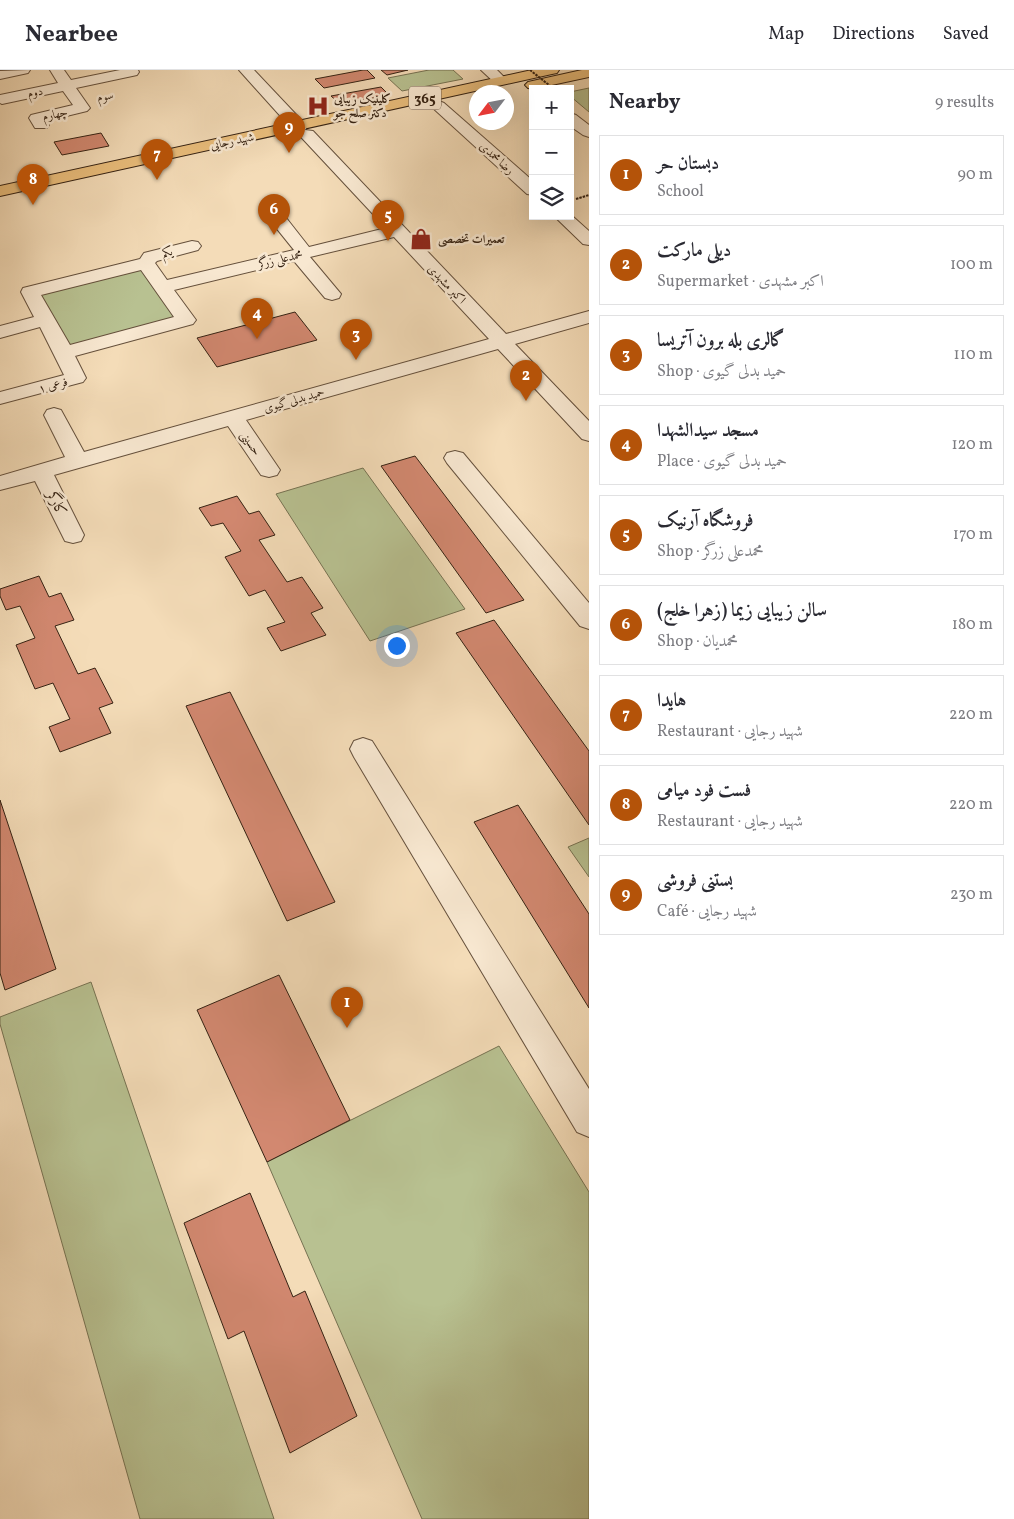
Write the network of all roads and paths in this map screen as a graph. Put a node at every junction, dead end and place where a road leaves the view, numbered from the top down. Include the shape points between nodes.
1 (23, 70) edge
2 (56, 70) edge
3 (246, 70) edge
4 (488, 70) edge
5 (530, 70) edge
6 (552, 70) edge
7 (132, 72) dead end
8 (589, 73) edge
9 (0, 74) edge
10 (67, 85) junction
11 (499, 85) edge
12 (507, 85) edge
13 (540, 85) edge
14 (549, 85) edge
15 (514, 87) edge
16 (529, 87) edge
17 (469, 94) edge
18 (96, 98) dead end
19 (2, 100) dead end
20 (469, 100) edge
21 (80, 105) junction
22 (439, 106) junction
23 (574, 121) edge
24 (41, 125) dead end
25 (303, 131) junction
26 (589, 132) edge
27 (529, 186) edge
28 (0, 191) edge
29 (589, 195) edge
30 (574, 199) edge
31 (0, 202) edge
32 (274, 214) dead end
33 (566, 220) edge
34 (397, 231) junction
35 (589, 240) edge
36 (192, 246) dead end
37 (302, 254) junction
38 (146, 263) junction
39 (163, 287) junction
40 (332, 294) dead end
41 (589, 317) edge
42 (46, 320) junction
43 (0, 332) edge
44 (502, 341) junction
45 (64, 353) junction
46 (2, 398) dead end
47 (54, 415) dead end
48 (233, 417) junction
49 (589, 434) edge
50 (455, 458) dead end
51 (78, 461) junction
52 (269, 470) dead end
53 (42, 471) junction
54 (0, 483) edge
55 (73, 535) dead end
56 (589, 620) edge
57 (363, 749) dead end
58 (589, 1120) edge

1 - 9 street
2 - 10 street
3 - 25 street, اکبر مشهدی
4 - 11 street
5 - 14 path, bridge
6 - 12 main road, شهید رجایی / 365
7 - 10 street, دوم
8 - 13 main road, شهید رجایی / 365
10 - 19 street, دوم
10 - 21 street
15 - 16 main road, شهید رجایی / 365
17 - 25 main road, شهید رجایی / 365
18 - 21 street, سوم
20 - 22 main road, شهید رجایی / 365
21 - 24 street, چهارم via 37,118
22 - 25 main road, شهید رجایی / 365
22 - 27 street, رضا محمدی
23 - 26 street
25 - 28 main road, شهید رجایی / 365
25 - 31 main road, شهید رجایی / 365
25 - 34 street, اکبر مشهدی
29 - 30 path
32 - 37 street
33 - 35 street
34 - 37 street, محمدعلی زرگر
34 - 44 street, اکبر مشهدی
36 - 38 street, یکم via 150,257
37 - 39 street, محمدعلی زرگر
37 - 40 street
38 - 39 street
38 - 42 street via 30,292
39 - 45 street via 186,320
41 - 44 street, حمید بدلی گیوی
42 - 43 street
42 - 45 street
44 - 48 street, حمید بدلی گیوی
44 - 49 street, اکبر مشهدی
45 - 46 street, فرعی ۱ via 76,378
47 - 51 street
48 - 51 street, حمید بدلی گیوی
48 - 52 street, حسینی
50 - 56 street
51 - 53 street, حمید بدلی گیوی
53 - 54 street, حمید بدلی گیوی
53 - 55 street, کارگر
57 - 58 street

